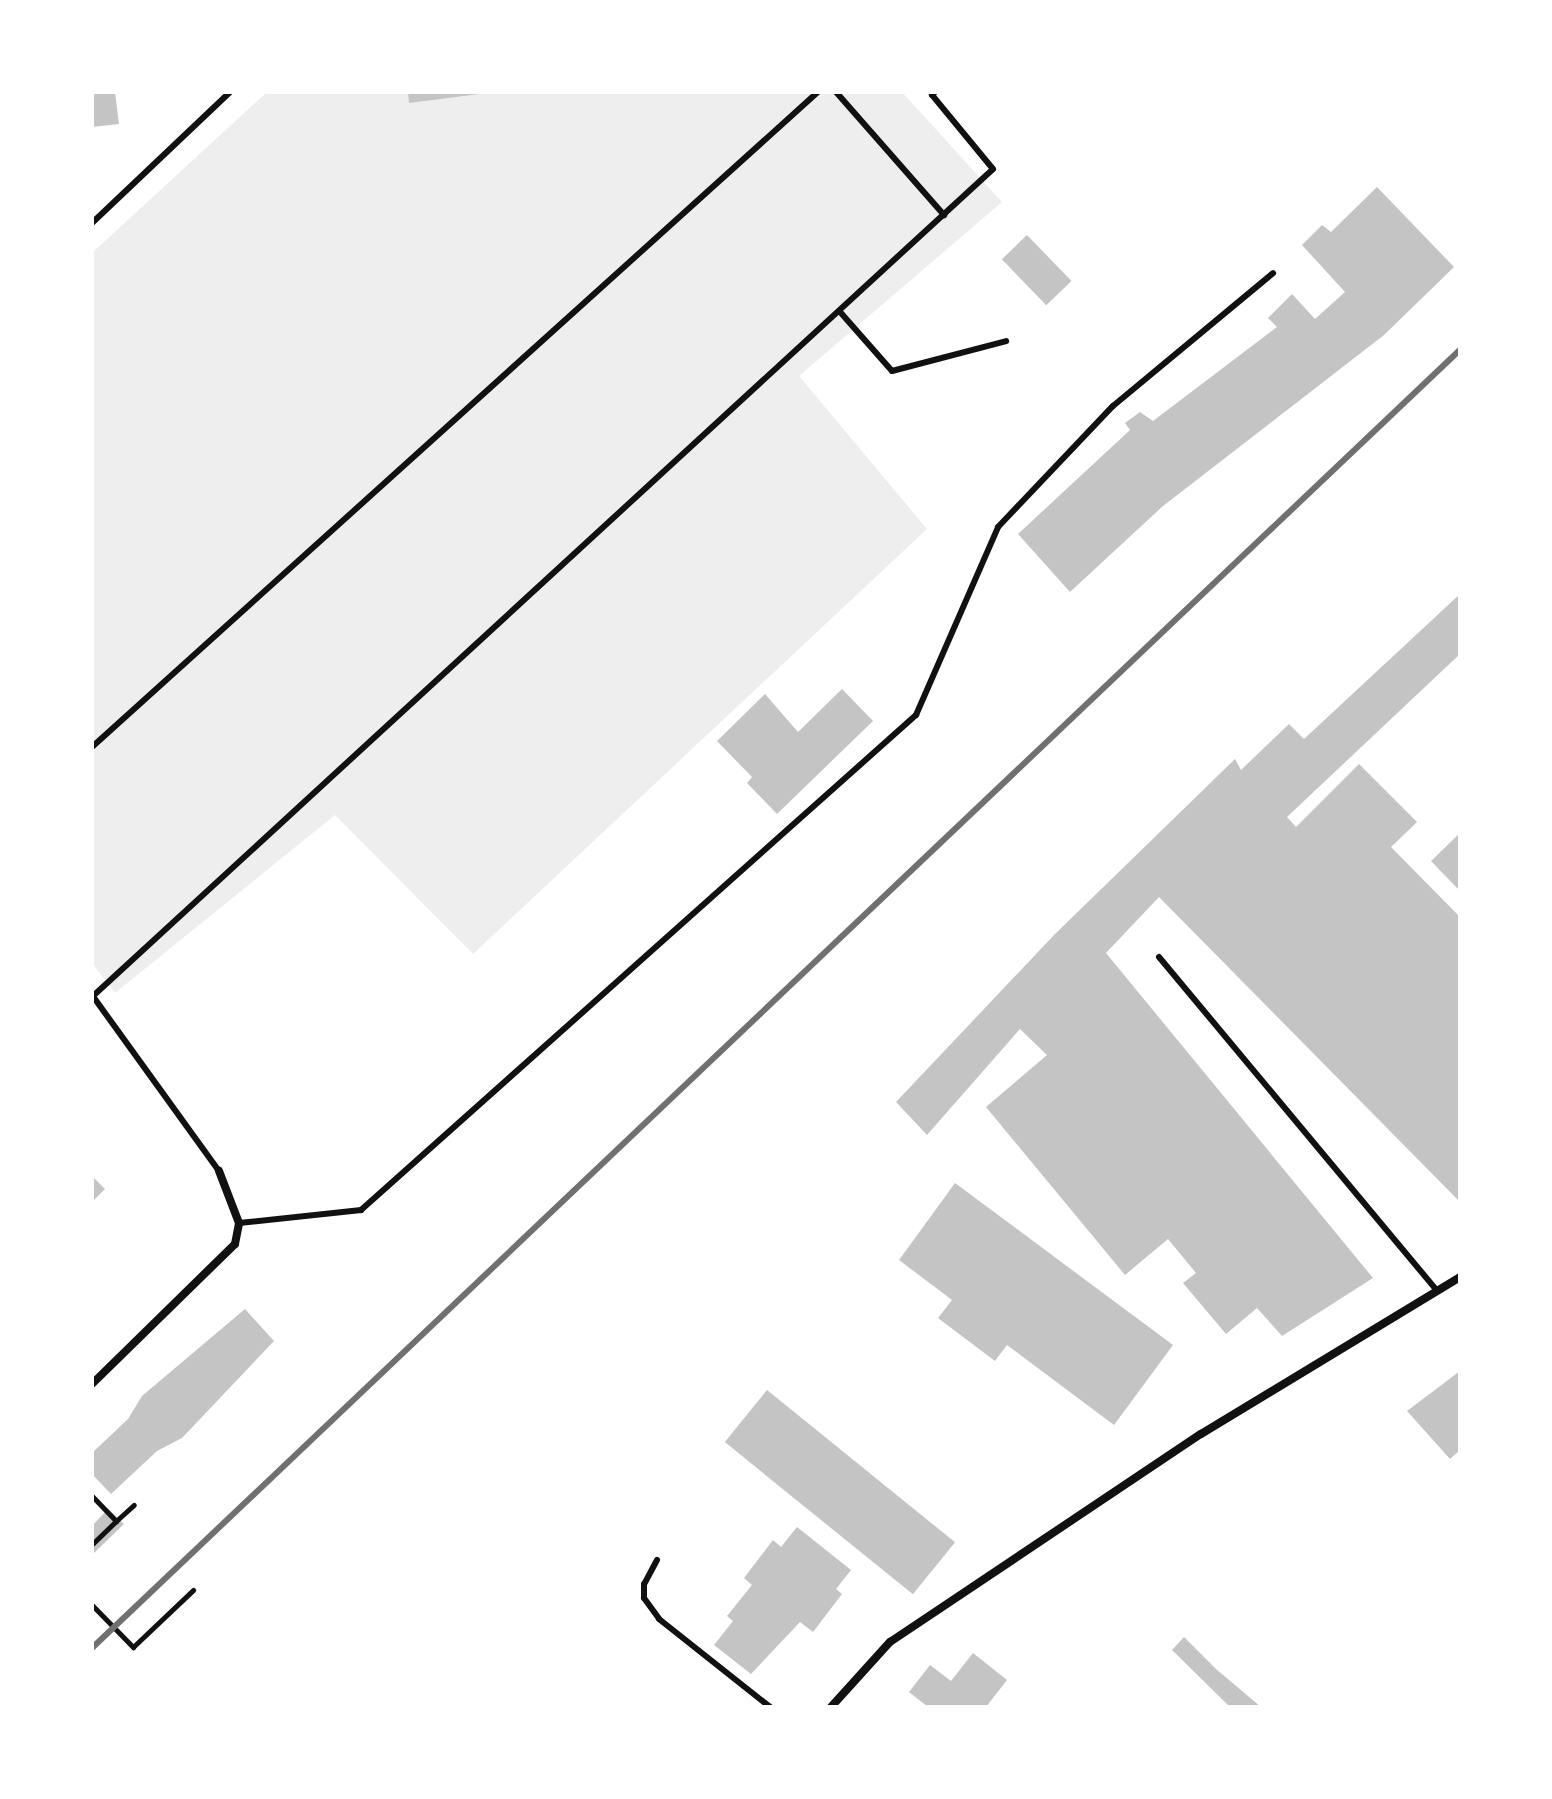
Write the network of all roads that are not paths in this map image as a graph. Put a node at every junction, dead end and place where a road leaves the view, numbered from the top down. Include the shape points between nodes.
1 (214, 92) edge
2 (230, 92) edge
3 (818, 92) edge
4 (836, 92) edge
5 (935, 92) edge
6 (222, 99) junction
7 (944, 215) junction
8 (92, 223) edge
9 (1273, 273) dead end
10 (841, 313) junction
11 (1006, 341) dead end
12 (92, 747) edge
13 (1159, 957) dead end
14 (92, 996) edge
15 (219, 1171) joint
16 (239, 1223) junction
17 (1460, 1277) edge
18 (1436, 1290) junction
19 (92, 1384) edge
20 (657, 1560) dead end
21 (770, 1707) edge
22 (831, 1707) edge

1 - 6 lane
2 - 6 lane
3 - 12 lane
4 - 7 lane
5 - 7 lane via 932,95 993,169
6 - 8 lane
7 - 10 lane
9 - 16 lane via 1113,406 998,527 916,715 361,1210
10 - 11 lane via 892,371
10 - 14 lane
13 - 18 lane
14 - 15 lane
15 - 16 street
16 - 19 street via 235,1244 222,1262
17 - 18 street
18 - 22 street via 1201,1434 890,1642
20 - 21 lane via 644,1584 644,1598 659,1619

